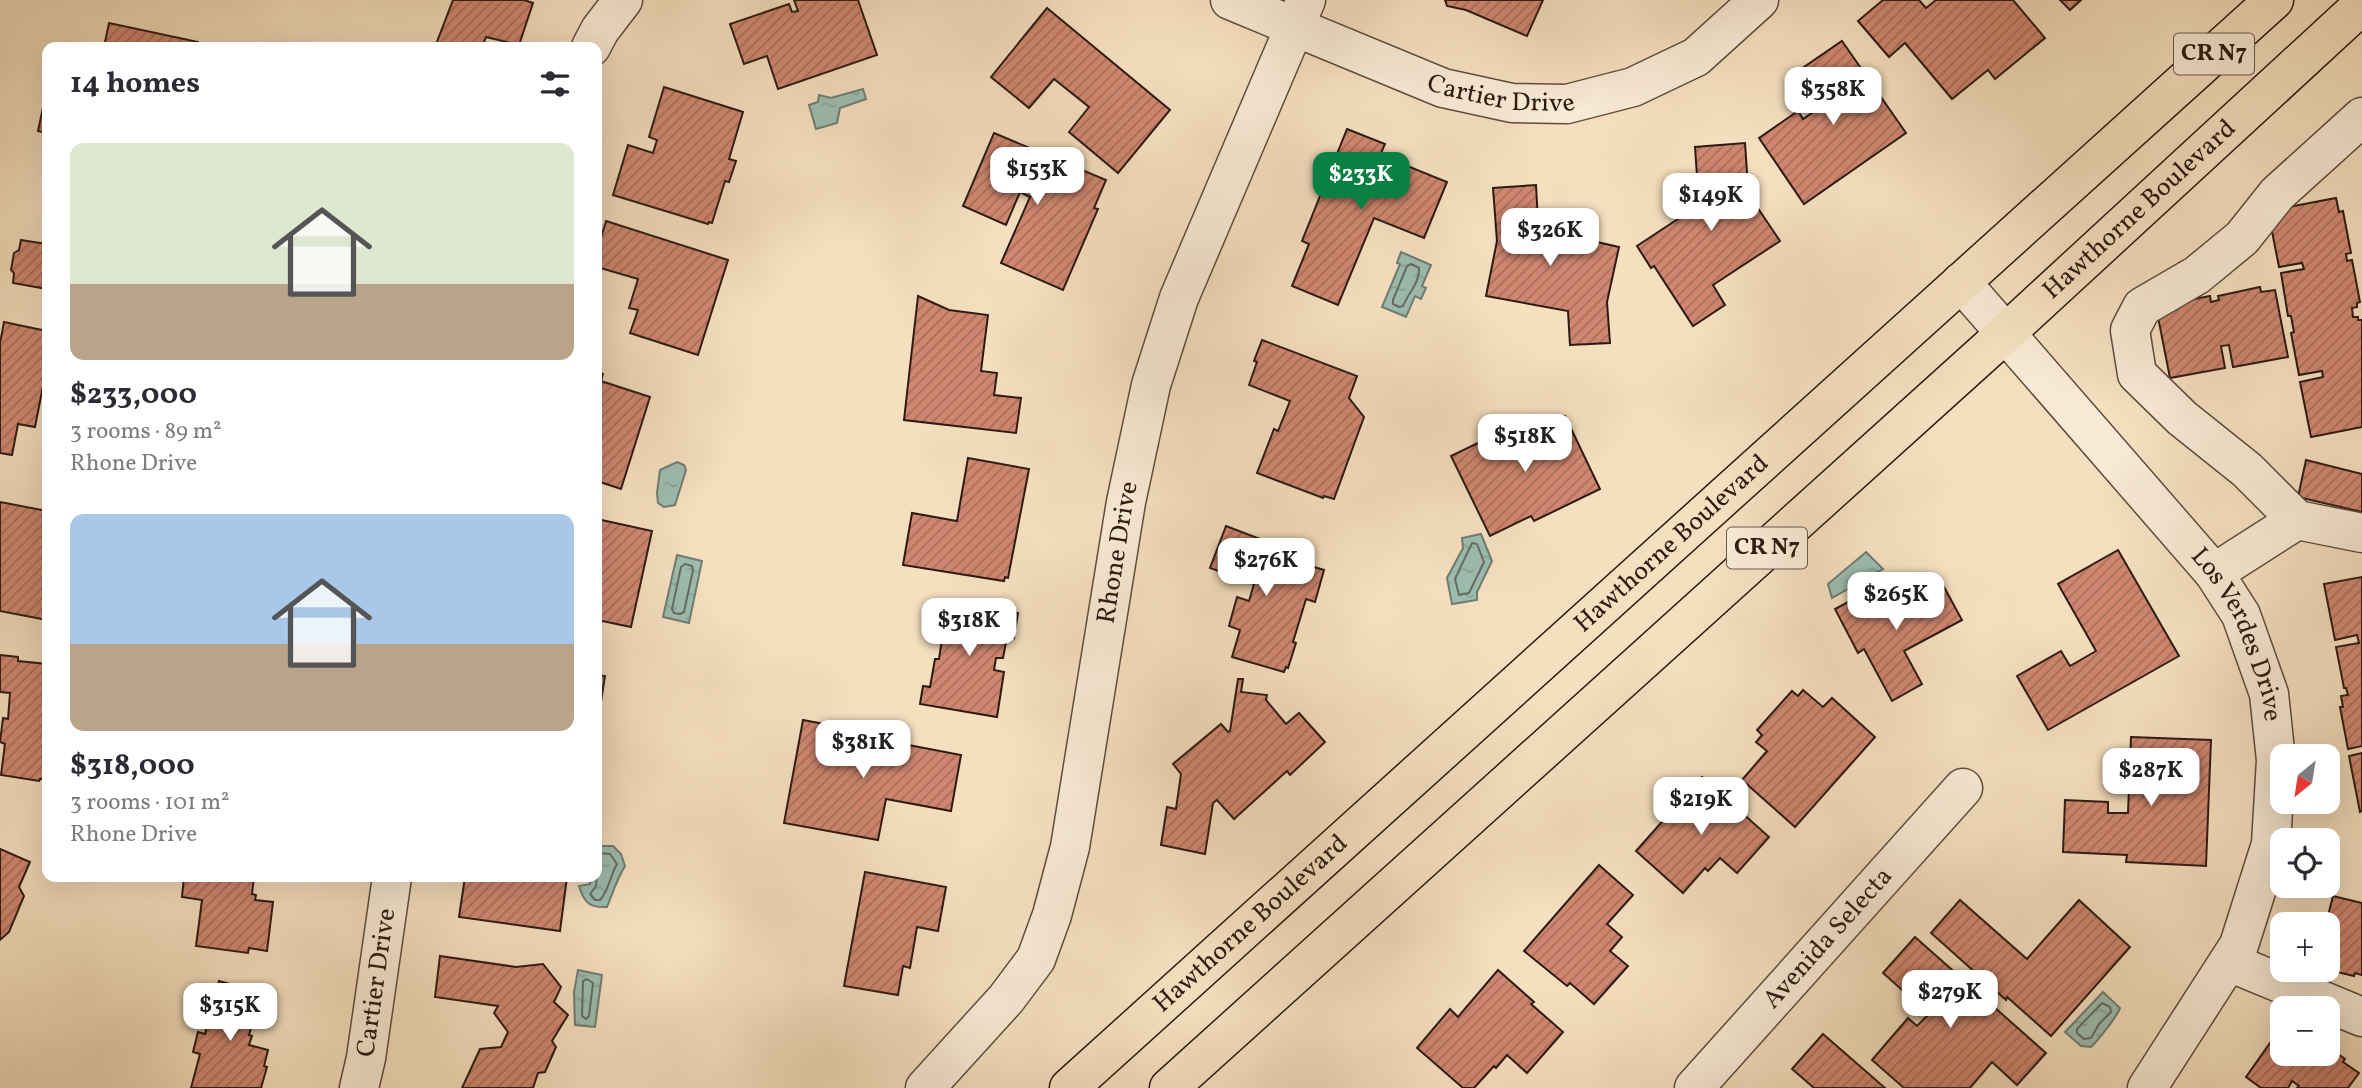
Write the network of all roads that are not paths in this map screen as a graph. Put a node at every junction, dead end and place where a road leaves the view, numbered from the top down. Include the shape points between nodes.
1 (623, 0) edge
2 (1230, 0) edge
3 (1759, 0) edge
4 (2274, 0) edge
5 (2362, 5) edge
6 (1299, 14) edge
7 (594, 42) edge
8 (2362, 117) edge
9 (1961, 282) junction
10 (2007, 332) junction
11 (2297, 520) junction
12 (2362, 533) edge
13 (2214, 573) junction
14 (1963, 788) dead end
15 (390, 882) edge
16 (2228, 962) junction
17 (2362, 1017) edge
18 (359, 1088) edge
19 (925, 1088) edge
20 (1069, 1088) edge
21 (1169, 1088) edge
22 (1694, 1088) edge
23 (2147, 1088) edge

1 - 7 street
2 - 6 street, Cartier Drive
3 - 6 street, Cartier Drive via 1696,57 1633,87 1567,104 1513,103 1443,88
4 - 9 main road, Hawthorne Boulevard / CR N7
5 - 10 main road, Hawthorne Boulevard / CR N7
6 - 19 street, Rhone Drive via 1185,285 1151,385 1126,502 1070,847 1052,915 1036,958 1006,999
8 - 11 street via 2277,194 2242,237 2197,275 2143,307 2130,330 2137,374
9 - 10 street, Los Verdes Drive
9 - 20 main road, Hawthorne Boulevard / CR N7
10 - 13 street, Los Verdes Drive
10 - 21 main road, Hawthorne Boulevard / CR N7
11 - 12 street
11 - 13 street
13 - 16 street, Los Verdes Drive via 2241,615 2269,694 2276,760 2272,844 2239,945
14 - 22 street, Avenida Selecta
15 - 18 street, Cartier Drive
16 - 17 street
16 - 23 street, Los Verdes Drive

